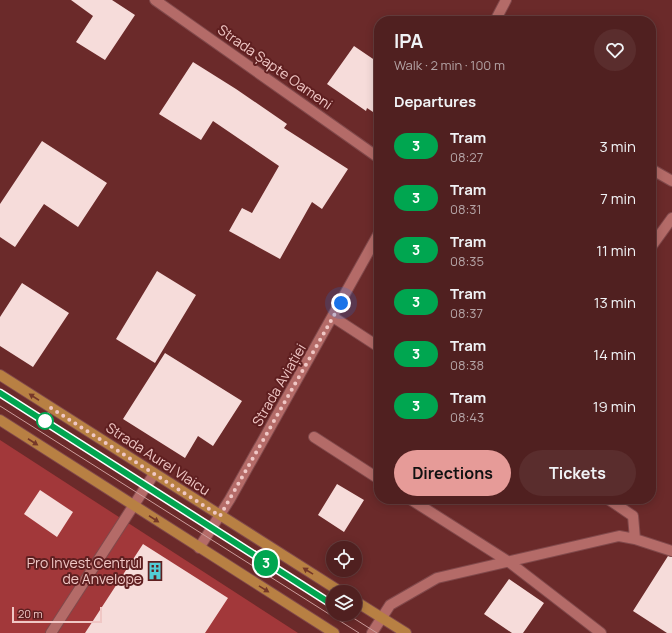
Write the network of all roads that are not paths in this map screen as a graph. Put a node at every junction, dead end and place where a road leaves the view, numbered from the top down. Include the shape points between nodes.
1 (155, 0) edge
2 (506, 0) edge
3 (498, 16) edge
4 (374, 154) edge
5 (656, 172) edge
6 (672, 181) edge
7 (672, 218) edge
8 (656, 240) edge
9 (374, 242) edge
10 (333, 317) junction
11 (374, 344) edge
12 (0, 375) edge
13 (0, 420) edge
14 (314, 437) dead end
15 (154, 474) junction
16 (374, 476) edge
17 (418, 504) edge
18 (615, 504) edge
19 (134, 506) junction
20 (220, 516) junction
21 (635, 539) junction
22 (199, 548) junction
23 (672, 551) edge
24 (509, 562) junction
25 (330, 585) edge
26 (362, 605) edge
27 (382, 617) junction
28 (51, 633) edge
29 (334, 633) edge
30 (372, 633) edge
31 (406, 633) edge
32 (601, 633) edge

1 - 4 street, Strada Șapte Oameni
2 - 3 street
5 - 6 street
7 - 8 street
9 - 10 street, Strada Aviației
10 - 11 street
10 - 20 street, Strada Aviației
15 -> 12 main road, Strada Aurel Vlaicu
13 -> 19 main road
14 - 16 street
15 - 19 street
15 - 20 main road, Strada Aurel Vlaicu
17 - 24 street
18 - 21 street via 633,516
19 -> 22 main road
19 - 28 street
20 - 22 street, Strada Aviației
25 -> 20 main road, Strada Aurel Vlaicu
21 - 23 street
21 - 24 street via 619,536
22 -> 29 main road
24 - 27 street via 437,578 390,605
24 - 32 street
26 - 27 main road
27 - 30 street
27 - 31 main road

